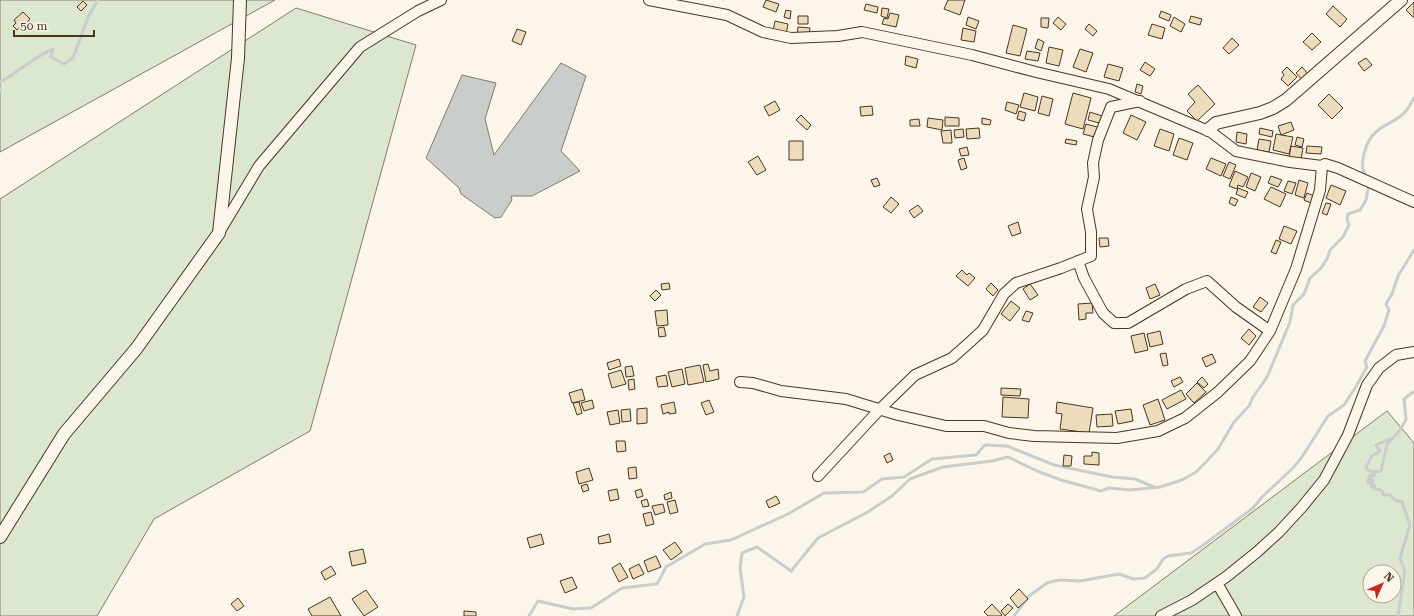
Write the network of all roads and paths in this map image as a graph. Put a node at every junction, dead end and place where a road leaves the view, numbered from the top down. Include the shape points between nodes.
1 (240, 0) edge
2 (441, 0) edge
3 (649, 0) edge
4 (1401, 0) edge
5 (1140, 101) junction
6 (1208, 130) junction
7 (1322, 166) junction
8 (1414, 202) edge
9 (219, 233) junction
10 (1078, 261) junction
11 (1270, 331) junction
12 (1414, 352) edge
13 (740, 382) dead end
14 (880, 409) junction
15 (818, 476) dead end
16 (0, 537) edge
17 (1217, 583) junction
18 (1161, 616) edge
19 (1236, 616) edge

1 - 9 street via 238,58
2 - 9 street via 418,11 360,47 259,166
3 - 5 street via 727,15 762,32 791,38 862,32 917,43 1109,89
4 - 6 street via 1286,100 1260,113 1216,123
5 - 6 street
5 - 10 street via 1111,107 1098,140 1087,209 1091,232 1091,256
6 - 7 street via 1236,151
7 - 8 street via 1325,164 1338,168
7 - 11 street via 1320,190 1296,269
9 - 16 street via 136,349 64,434
10 - 11 street via 1103,313 1114,323 1128,323 1186,289 1207,281 1236,307
10 - 14 street via 1016,283 1004,294 982,330 970,342 952,358 915,375
11 - 14 street via 1250,361 1218,392 1185,418 1158,431 1117,438 1034,436 984,426 946,426
12 - 17 street via 1396,355 1379,368 1367,385 1348,435 1324,480 1279,532 1258,552
13 - 14 street via 781,391 846,399
14 - 15 street
17 - 18 street
17 - 19 street

